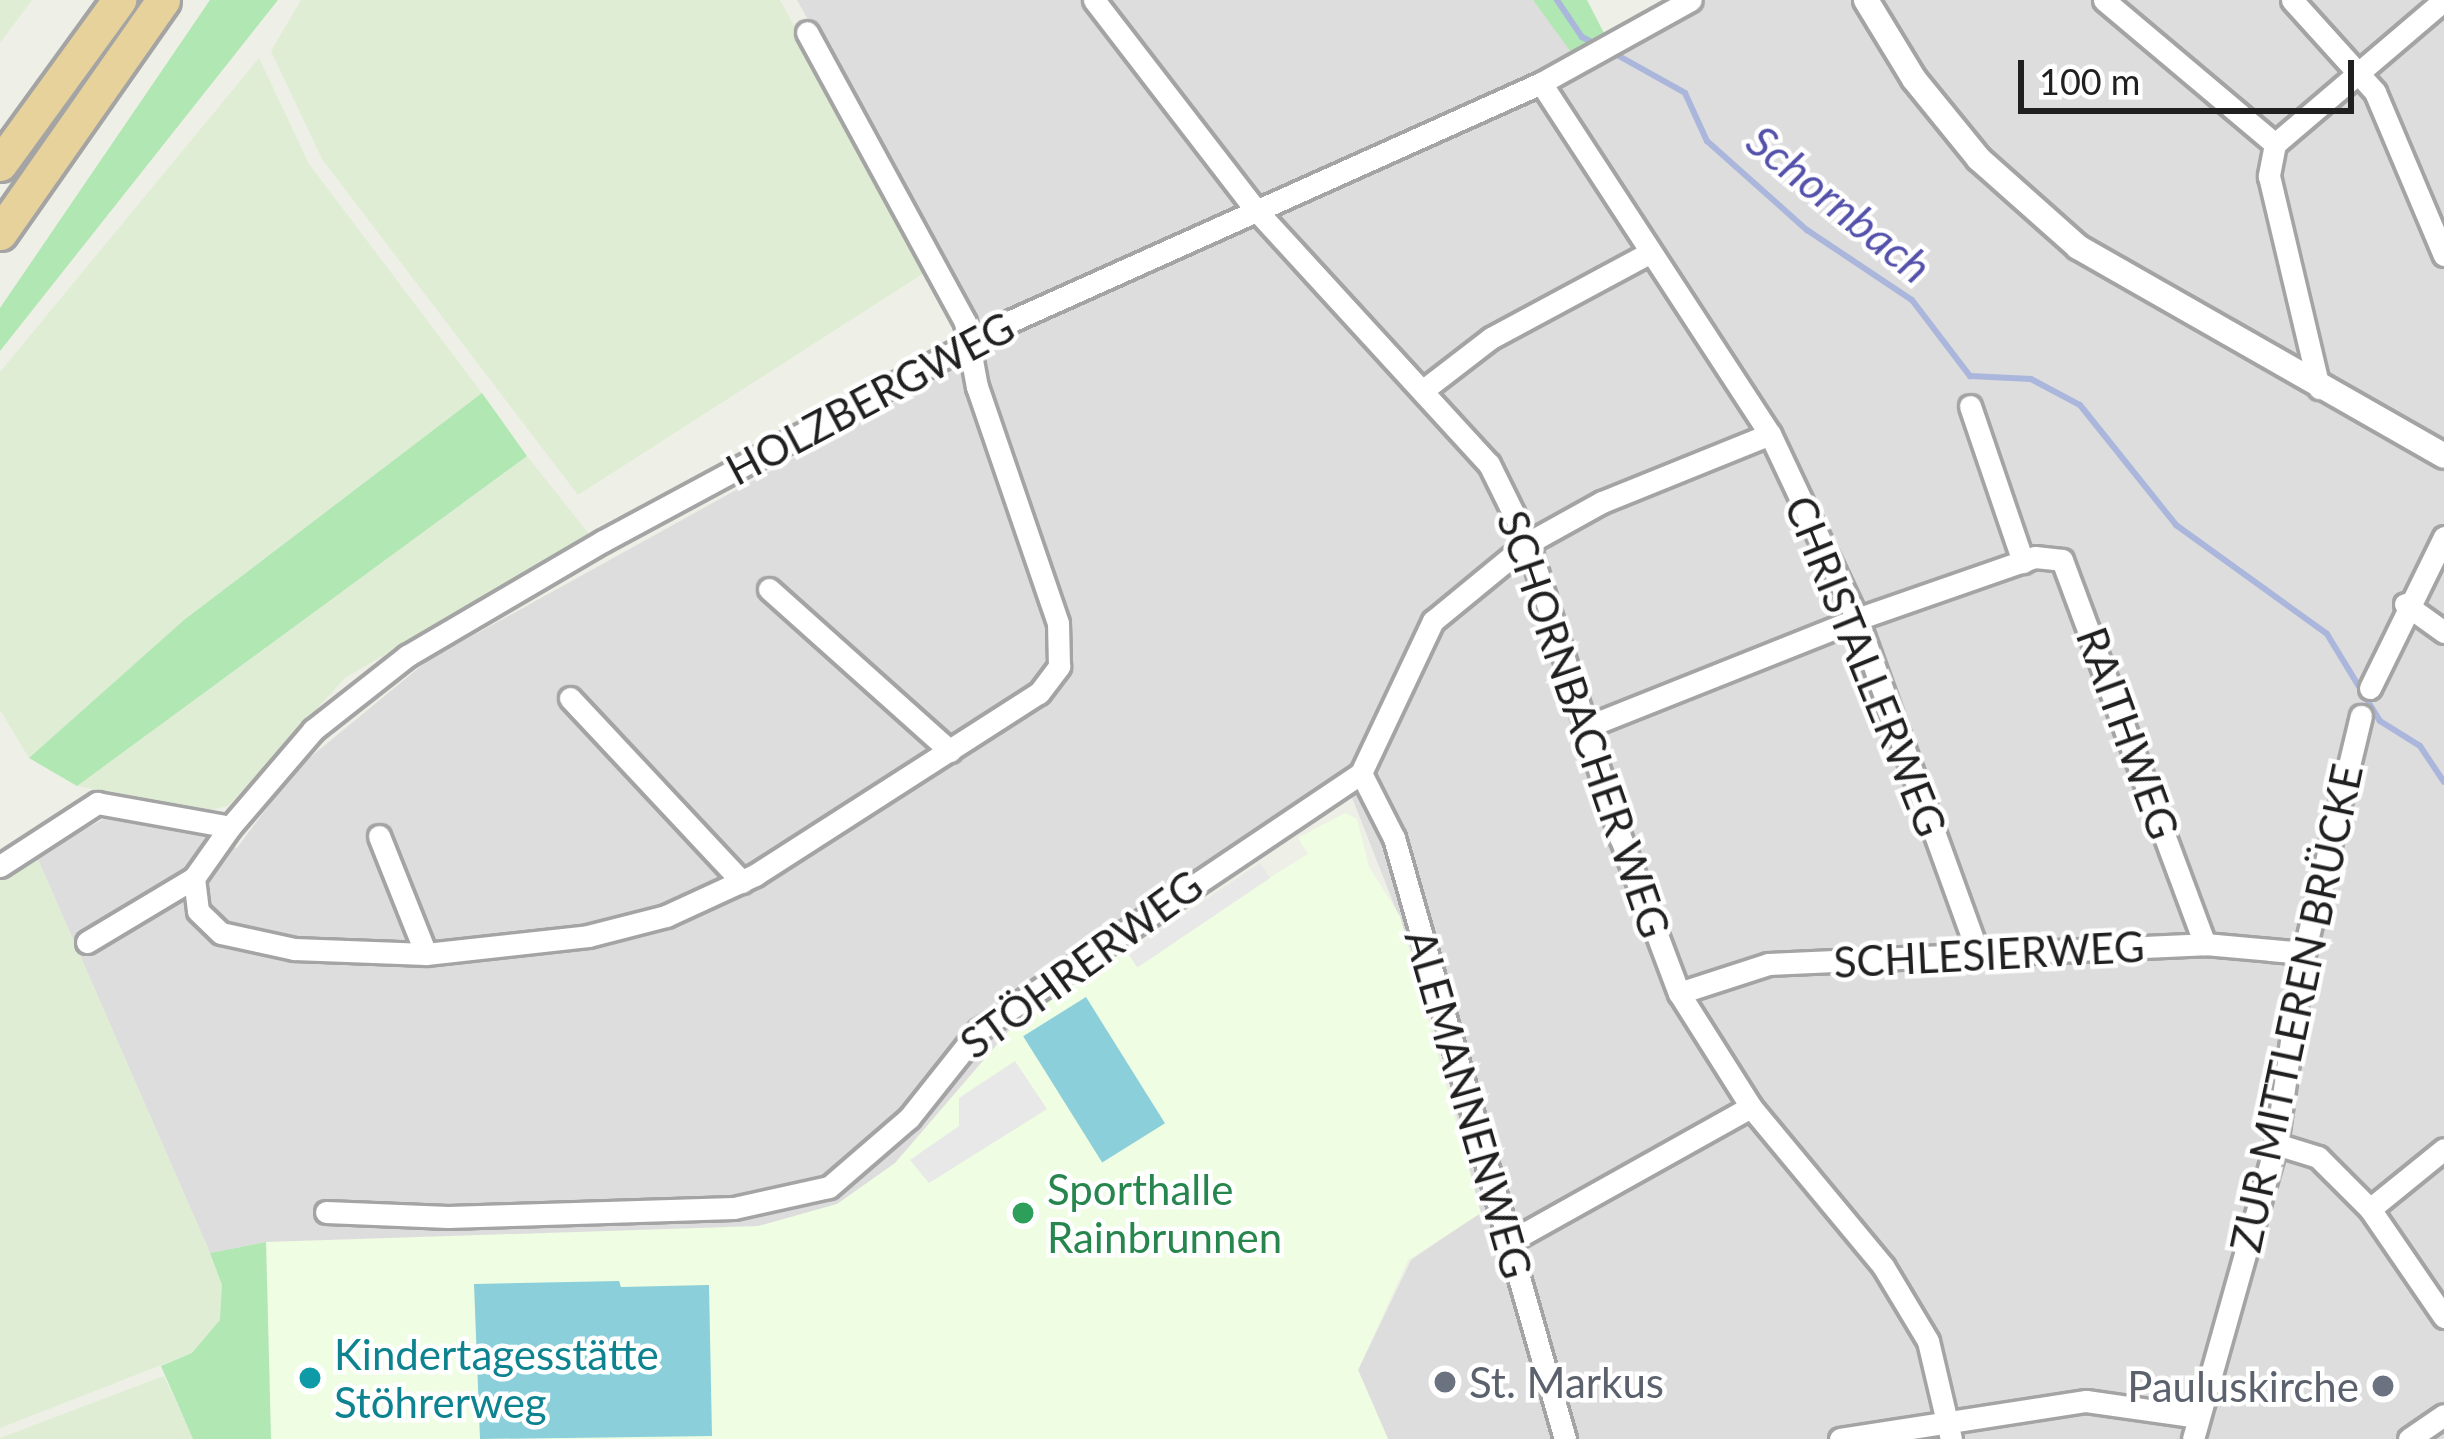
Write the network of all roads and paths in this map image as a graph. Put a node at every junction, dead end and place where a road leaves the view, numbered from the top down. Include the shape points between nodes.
1 (119, 0) edge
2 (163, 0) edge
3 (1094, 0) edge
4 (1691, 0) edge
5 (1866, 0) edge
6 (2104, 0) edge
7 (2292, 0) edge
8 (2444, 0) edge
9 (808, 32) dead end
10 (2357, 72) junction
11 (1541, 83) junction
12 (2275, 144) junction
13 (0, 164) edge
14 (1256, 210) junction
15 (0, 233) edge
16 (1649, 253) junction
17 (2444, 255) edge
18 (970, 342) junction
19 (1426, 388) junction
20 (2319, 388) junction
21 (1970, 406) dead end
22 (1770, 434) junction
23 (2444, 456) edge
24 (2444, 538) edge
25 (1528, 543) junction
26 (2023, 562) junction
27 (769, 589) dead end
28 (2405, 604) junction
29 (1857, 619) junction
30 (2444, 632) edge
31 (2370, 688) dead end
32 (570, 698) dead end
33 (2361, 716) dead end
34 (1591, 725) junction
35 (950, 751) junction
36 (1361, 772) junction
37 (230, 827) junction
38 (379, 836) dead end
39 (0, 866) edge
40 (194, 878) junction
41 (742, 882) junction
42 (87, 943) dead end
43 (2205, 944) junction
44 (2304, 953) junction
45 (426, 954) junction
46 (1979, 956) junction
47 (1679, 993) junction
48 (1750, 1107) junction
49 (2276, 1144) junction
50 (2444, 1149) edge
51 (2370, 1209) junction
52 (326, 1212) dead end
53 (1509, 1243) junction
54 (2444, 1317) edge
55 (2444, 1415) edge
56 (1948, 1428) edge
57 (2196, 1428) edge
58 (1564, 1439) edge
59 (1840, 1439) edge
60 (2409, 1439) edge

1 - 13 highway
2 - 15 highway
3 - 14 street, SCHORNBACHER WEG
4 - 11 street, HOLZBERGWEG
5 - 20 street via 1914,80 1979,160 2078,247
6 - 12 street
7 - 10 street
8 - 10 street
9 - 18 street
10 - 12 street
10 - 17 street via 2375,92
11 - 14 street, HOLZBERGWEG
11 - 16 street, CHRISTALLERWEG
12 - 20 street via 2270,176
14 - 18 street, HOLZBERGWEG
14 - 19 street, SCHORNBACHER WEG
16 - 19 street via 1491,338
16 - 22 street, CHRISTALLERWEG
18 - 35 street via 977,387 1058,623 1059,666 1039,693
18 - 37 street, HOLZBERGWEG via 406,656 313,730
19 - 25 street, SCHORNBACHER WEG via 1489,464
20 - 23 street
21 - 26 street
22 - 25 street via 1602,502
22 - 29 street, CHRISTALLERWEG
24 - 28 street
25 - 34 street, SCHORNBACHER WEG
25 - 36 street via 1433,621
26 - 29 street
26 - 43 street, RAITHWEG via 2062,560 2072,580
27 - 35 street
28 - 30 street
28 - 31 street
29 - 34 street
29 - 46 street, CHRISTALLERWEG
32 - 41 street
33 - 44 street, ZUR MITTLEREN BRÜCKE
34 - 47 street, SCHORNBACHER WEG via 1621,839
35 - 41 street
36 - 52 street, STÖHRERWEG via 979,1030 909,1118 829,1187 734,1208 448,1217
36 - 53 street, ALEMANNENWEG via 1394,838
37 - 39 street via 98,803
37 - 40 street, HOLZBERGWEG
38 - 45 street
40 - 42 street
40 - 45 street via 198,911 221,933 294,949
41 - 45 street via 667,916 588,936
43 - 44 street, SCHLESIERWEG
43 - 46 street, SCHLESIERWEG
44 - 49 street, ZUR MITTLEREN BRÜCKE
46 - 47 street, SCHLESIERWEG via 1768,964
47 - 48 street, SCHORNBACHER WEG
48 - 53 street
48 - 56 street, SCHORNBACHER WEG via 1883,1266 1928,1341
49 - 51 street via 2318,1157
49 - 57 street, ZUR MITTLEREN BRÜCKE
50 - 51 street
51 - 54 street
53 - 58 street, ALEMANNENWEG
55 - 60 street
56 - 57 street via 2086,1401
56 - 59 street

